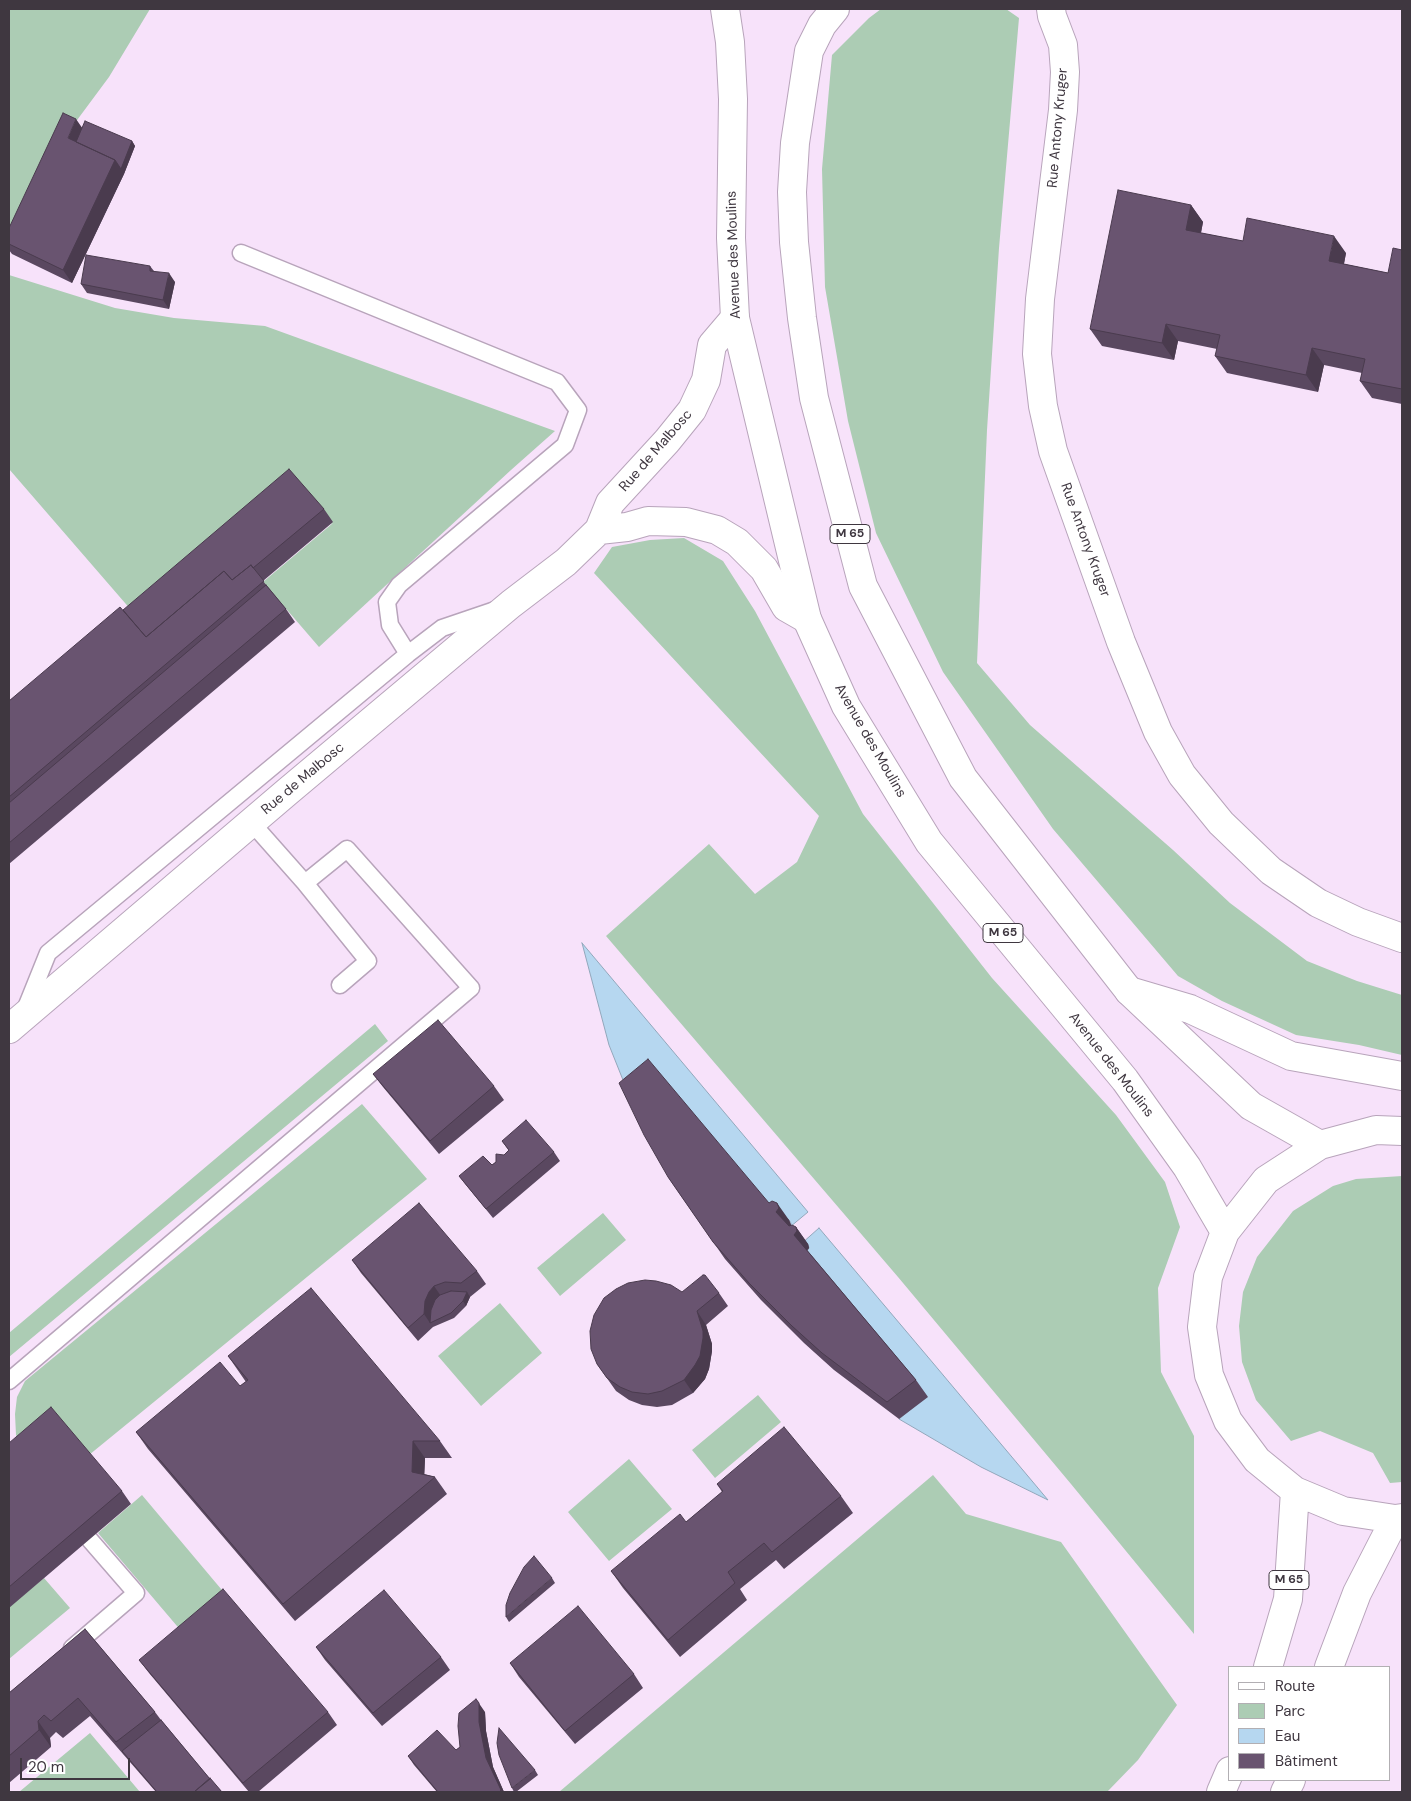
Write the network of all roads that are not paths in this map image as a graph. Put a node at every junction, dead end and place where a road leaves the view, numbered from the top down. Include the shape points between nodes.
1 (725, 9) edge
2 (835, 9) edge
3 (1049, 11) edge
4 (241, 253) dead end
5 (736, 318) junction
6 (599, 530) junction
7 (511, 604) junction
8 (807, 619) junction
9 (408, 654) junction
10 (251, 822) junction
11 (305, 883) junction
12 (1402, 938) edge
13 (340, 985) dead end
14 (1130, 991) junction
15 (15, 1024) edge
16 (1402, 1076) edge
17 (1402, 1131) edge
18 (1320, 1145) junction
19 (1225, 1232) junction
20 (9, 1381) edge
21 (1296, 1491) junction
22 (1398, 1518) edge
23 (90, 1540) edge
24 (61, 1656) edge
25 (1268, 1666) edge
26 (1329, 1666) edge
27 (1228, 1776) edge
28 (1221, 1792) edge

1 - 5 main road, Avenue des Moulins / M 65 via 733,99 731,238
2 - 14 main road, M 65 via 822,25 809,51 795,142 792,192 802,318 814,398 863,586 963,778
3 - 12 main road, Rue Antony Kruger via 1063,45 1065,72 1037,354 1043,406 1053,451 1121,642 1162,739 1182,776 1221,823 1271,871 1318,903
4 - 9 lane via 557,382 578,410 565,445 399,585 387,602 390,625
5 - 6 main road, Rue de Malbosc via 712,345 706,380 692,410 610,503
5 - 8 main road, Avenue des Moulins / M 65
6 - 7 main road, Rue de Malbosc via 566,562
6 - 8 main road via 648,521 686,522 717,530 737,542 764,569 786,607
7 - 9 lane via 442,628
7 - 10 main road, Rue de Malbosc
8 - 19 main road, Avenue des Moulins / M 65 via 846,706 929,842 1125,1080 1187,1167
9 - 15 lane via 48,953
10 - 11 lane
10 - 15 main road, Rue de Malbosc
11 - 13 lane via 368,960
11 - 20 lane via 347,848 471,988
14 - 16 main road via 1190,1010 1291,1056
14 - 18 main road, M 65 via 1251,1106
17 - 18 main road via 1376,1130
18 - 19 main road via 1266,1180
19 - 21 main road via 1208,1278 1202,1327 1209,1375 1228,1421 1257,1460
21 - 22 main road via 1343,1511
21 - 25 main road, M 65 via 1288,1598
22 - 26 main road via 1357,1593
23 - 24 lane via 136,1594
27 - 28 main road

